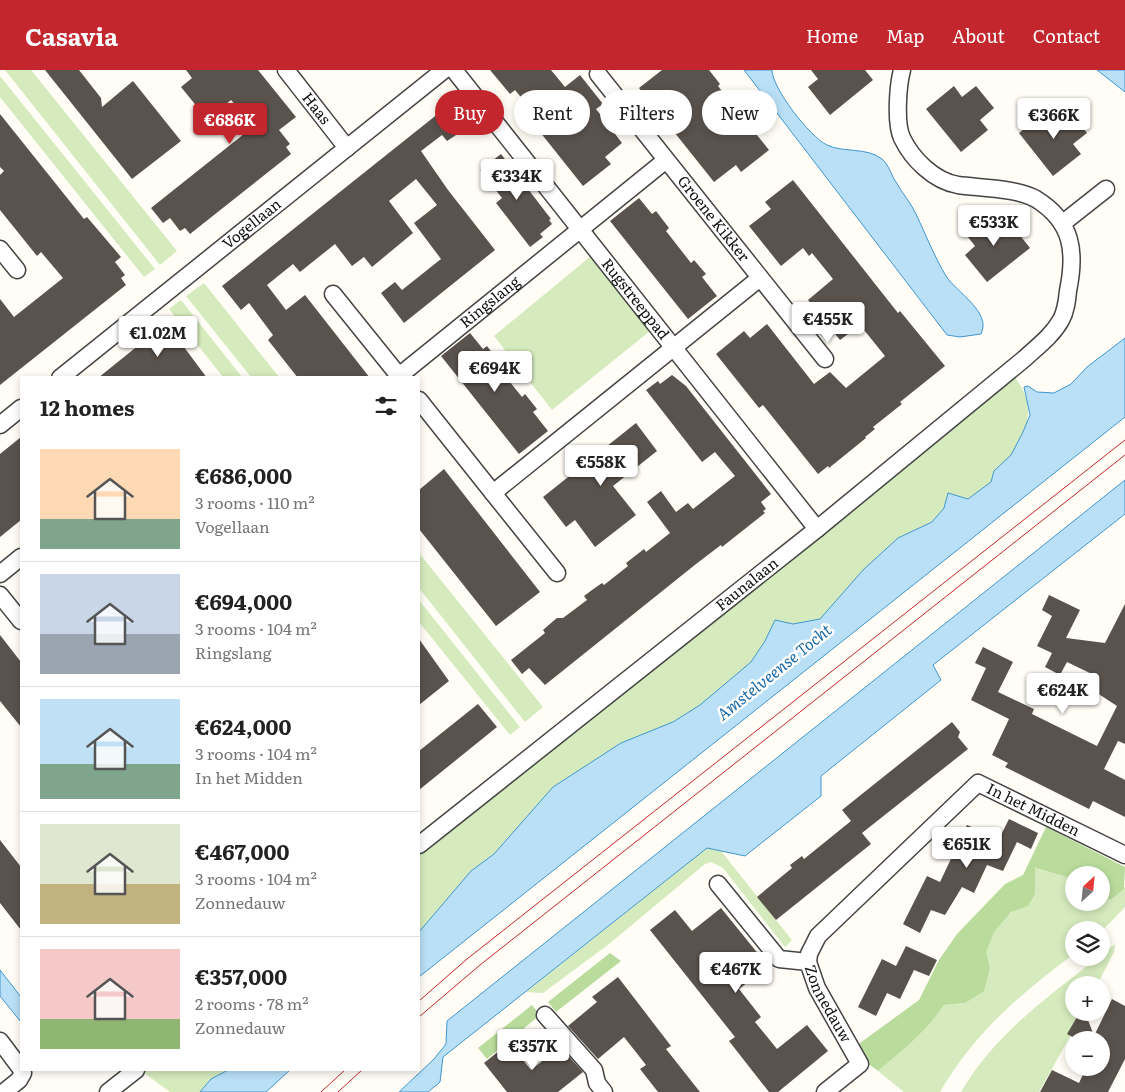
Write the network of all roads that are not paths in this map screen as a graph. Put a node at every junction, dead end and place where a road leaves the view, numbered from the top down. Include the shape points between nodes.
1 (286, 70) edge
2 (444, 70) edge
3 (454, 70) edge
4 (902, 70) edge
5 (598, 74) dead end
6 (347, 148) junction
7 (666, 160) junction
8 (1106, 189) dead end
9 (1063, 223) junction
10 (580, 230) junction
11 (0, 249) edge
12 (17, 270) dead end
13 (760, 278) junction
14 (333, 294) dead end
15 (673, 348) junction
16 (825, 360) dead end
17 (62, 376) edge
18 (399, 376) edge
19 (401, 376) edge
20 (420, 401) edge
21 (20, 409) edge
22 (0, 425) edge
23 (493, 493) junction
24 (817, 529) junction
25 (20, 558) edge
26 (557, 573) dead end
27 (0, 574) edge
28 (0, 595) edge
29 (20, 620) edge
30 (420, 844) edge
31 (1125, 855) edge
32 (718, 884) dead end
33 (808, 962) junction
34 (545, 1014) dead end
35 (0, 1041) edge
36 (20, 1069) edge
37 (22, 1071) edge
38 (135, 1071) edge
39 (4, 1092) edge
40 (108, 1092) edge
41 (604, 1092) edge
42 (825, 1092) edge

1 - 6 street, Haas
2 - 6 street, Vogellaan
3 - 10 street, Rugstreeppad
4 - 9 street via 899,82 901,136 935,177 956,184 1035,198
5 - 7 street, Groene Kikker
6 - 17 street, Vogellaan
7 - 10 street
7 - 13 street, Groene Kikker
8 - 9 street
9 - 24 street, Faunalaan via 1069,235 1072,274 1065,312 1055,329 1024,359
10 - 15 street, Rugstreeppad
10 - 19 street, Ringslang
11 - 12 street
13 - 15 street
13 - 16 street, Groene Kikker
14 - 18 street, Ringslang
15 - 23 street
15 - 24 street, Rugstreeppad
20 - 23 street
21 - 22 street
23 - 26 street
24 - 30 street, Faunalaan
25 - 27 street
28 - 29 street
31 - 33 street, In het Midden via 978,783 818,936
32 - 33 street, Zonnedauw via 779,959
33 - 42 street, Zonnedauw via 817,988 860,1064
34 - 41 street via 594,1070 597,1083
35 - 36 street
37 - 39 street via 19,1080
38 - 40 street

